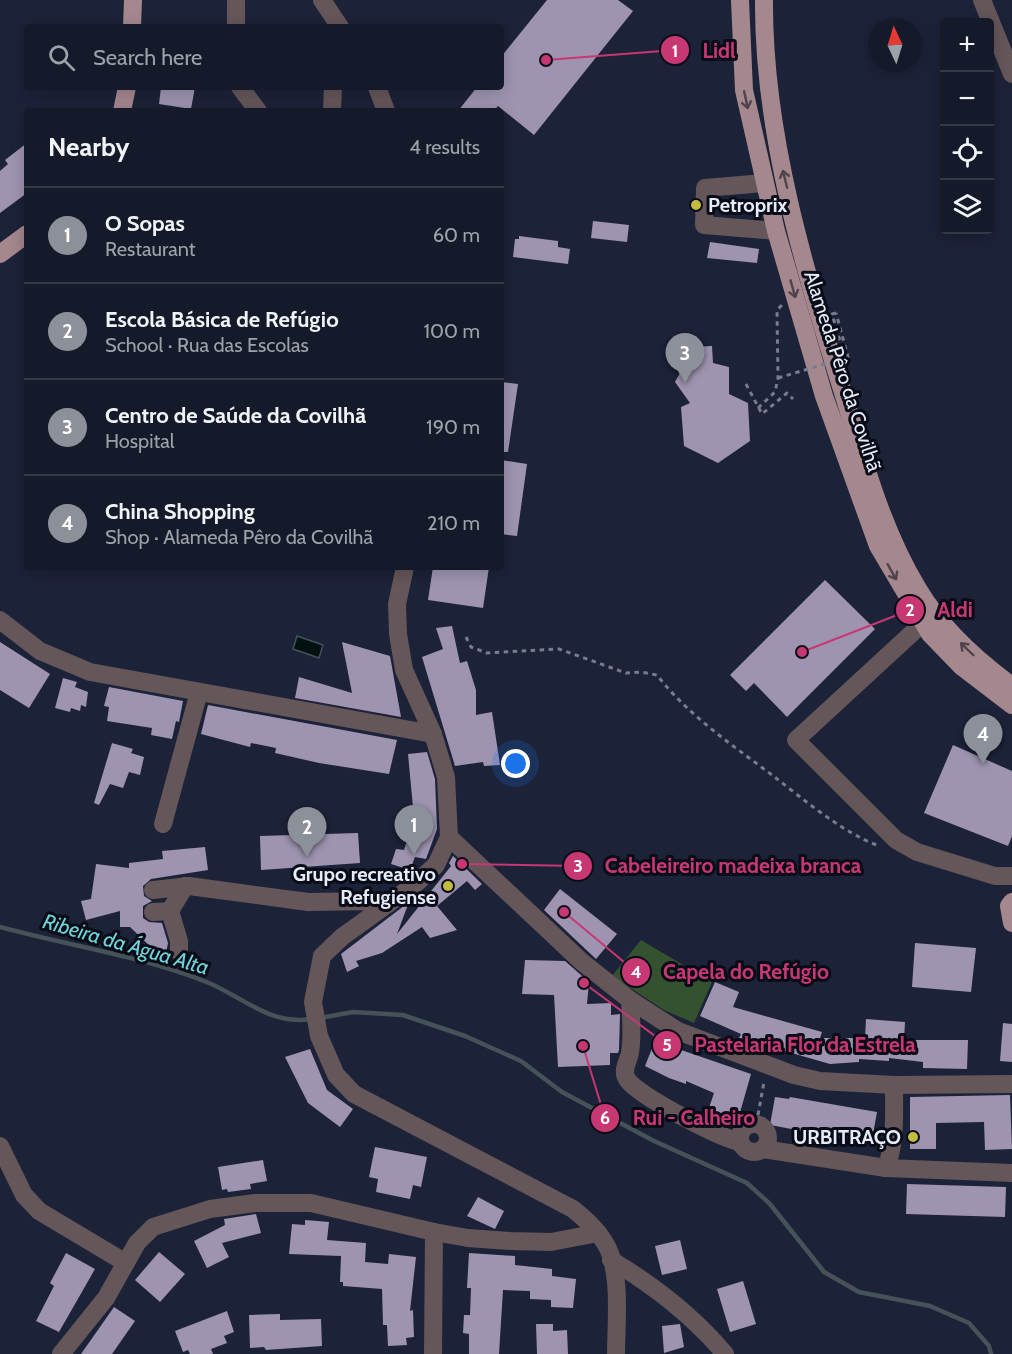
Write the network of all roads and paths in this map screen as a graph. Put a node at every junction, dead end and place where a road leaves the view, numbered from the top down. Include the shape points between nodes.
1 (133, 0) edge
2 (236, 0) edge
3 (322, 0) edge
4 (740, 0) edge
5 (764, 0) edge
6 (982, 0) edge
7 (132, 24) edge
8 (236, 24) edge
9 (338, 24) edge
10 (1012, 74) edge
11 (126, 90) edge
12 (242, 90) edge
13 (333, 90) edge
14 (378, 90) edge
15 (123, 108) edge
16 (256, 108) edge
17 (332, 108) edge
18 (385, 108) edge
19 (764, 183) junction
20 (776, 231) junction
21 (24, 236) edge
22 (0, 254) edge
23 (785, 301) dead end
24 (837, 316) dead end
25 (848, 357) junction
26 (778, 378) junction
27 (746, 384) dead end
28 (793, 399) dead end
29 (758, 408) junction
30 (404, 570) edge
31 (0, 620) edge
32 (923, 623) junction
33 (466, 637) dead end
34 (1012, 686) edge
35 (199, 692) junction
36 (1012, 705) edge
37 (433, 734) junction
38 (163, 824) dead end
39 (449, 837) junction
40 (893, 837) junction
41 (1004, 876) edge
42 (185, 886) junction
43 (153, 890) dead end
44 (388, 904) junction
45 (1011, 910) edge
46 (179, 952) dead end
47 (630, 1000) junction
48 (765, 1082) dead end
49 (1012, 1084) edge
50 (894, 1085) junction
51 (758, 1115) dead end
52 (0, 1146) edge
53 (886, 1168) junction
54 (1012, 1173) edge
55 (434, 1232) junction
56 (598, 1233) junction
57 (611, 1260) junction
58 (126, 1263) junction
59 (61, 1354) edge
60 (433, 1354) edge
61 (616, 1354) edge
62 (725, 1354) edge

1 - 7 main road
2 - 8 street
3 - 9 street
4 -> 19 main road, Alameda Pêro da Covilhã via 744,90
34 -> 5 main road, Alameda Pêro da Covilhã via 985,666 933,613 890,539 868,479 778,150 769,99
6 - 10 street
11 - 15 main road
12 - 16 street
13 - 17 street
14 - 18 street
19 - 20 main road, Alameda Pêro da Covilhã
19 - 20 street via 705,188 704,225
20 -> 32 main road, Alameda Pêro da Covilhã via 824,396 878,546
21 - 22 main road
23 - 26 path via 777,310
24 - 25 path, bridge
25 - 25 path, bridge via 845,358 832,314 836,313
25 - 26 path, bridge
26 - 29 path via 775,392
27 - 29 path
28 - 29 path via 787,393 762,414
30 - 37 street via 398,604 404,670
31 - 35 street via 40,651 90,672
32 - 36 main road, Alameda Pêro da Covilhã via 961,666
32 - 40 street via 795,740
33 - 40 path via 471,647 487,653 559,649 626,673 657,675 694,715 824,815 879,846
35 - 37 street
35 - 38 street
37 - 39 street via 446,777
39 - 44 street via 435,865
39 - 47 street via 582,962
40 - 41 street via 917,852
41 - 45 street
42 - 43 street
42 - 44 street via 308,902
42 - 46 street via 161,911 179,941
44 - 56 street via 322,956 314,1009 317,1029 336,1075 354,1094 573,1209
47 - 50 street via 678,1031 794,1075 820,1081
47 - 53 street via 631,1046 624,1070 627,1079 661,1104 726,1140 740,1142 749,1152 763,1149
48 - 51 path
49 - 50 street
50 - 53 street via 891,1155
52 - 58 street via 24,1195 39,1211
53 - 54 street
55 - 56 street via 468,1238 551,1242
55 - 58 street via 311,1203 255,1203 210,1209 153,1227 137,1242
55 - 60 street
56 - 57 street
57 - 61 street
57 - 62 street via 644,1280
58 - 59 street via 106,1298

